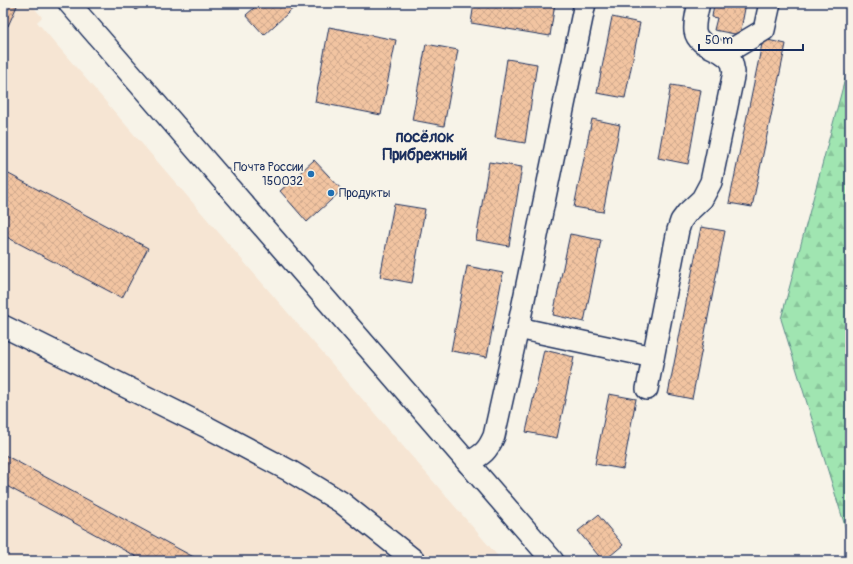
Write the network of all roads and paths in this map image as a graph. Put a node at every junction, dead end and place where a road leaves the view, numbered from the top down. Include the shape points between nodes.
1 (69, 3) edge
2 (585, 3) edge
3 (699, 3) edge
4 (770, 3) edge
5 (724, 54) junction
6 (3, 326) edge
7 (518, 328) junction
8 (653, 357) junction
9 (647, 389) dead end
10 (468, 463) junction
11 (415, 561) edge
12 (553, 561) edge

1 - 10 street
2 - 7 street
3 - 5 street via 695,23 698,40
4 - 5 street via 764,30
5 - 8 street via 731,62 734,72 711,182 702,199 681,221 678,230
6 - 11 street via 290,471 341,502
7 - 8 street
7 - 10 street via 494,436 486,452
8 - 9 street
10 - 12 street

